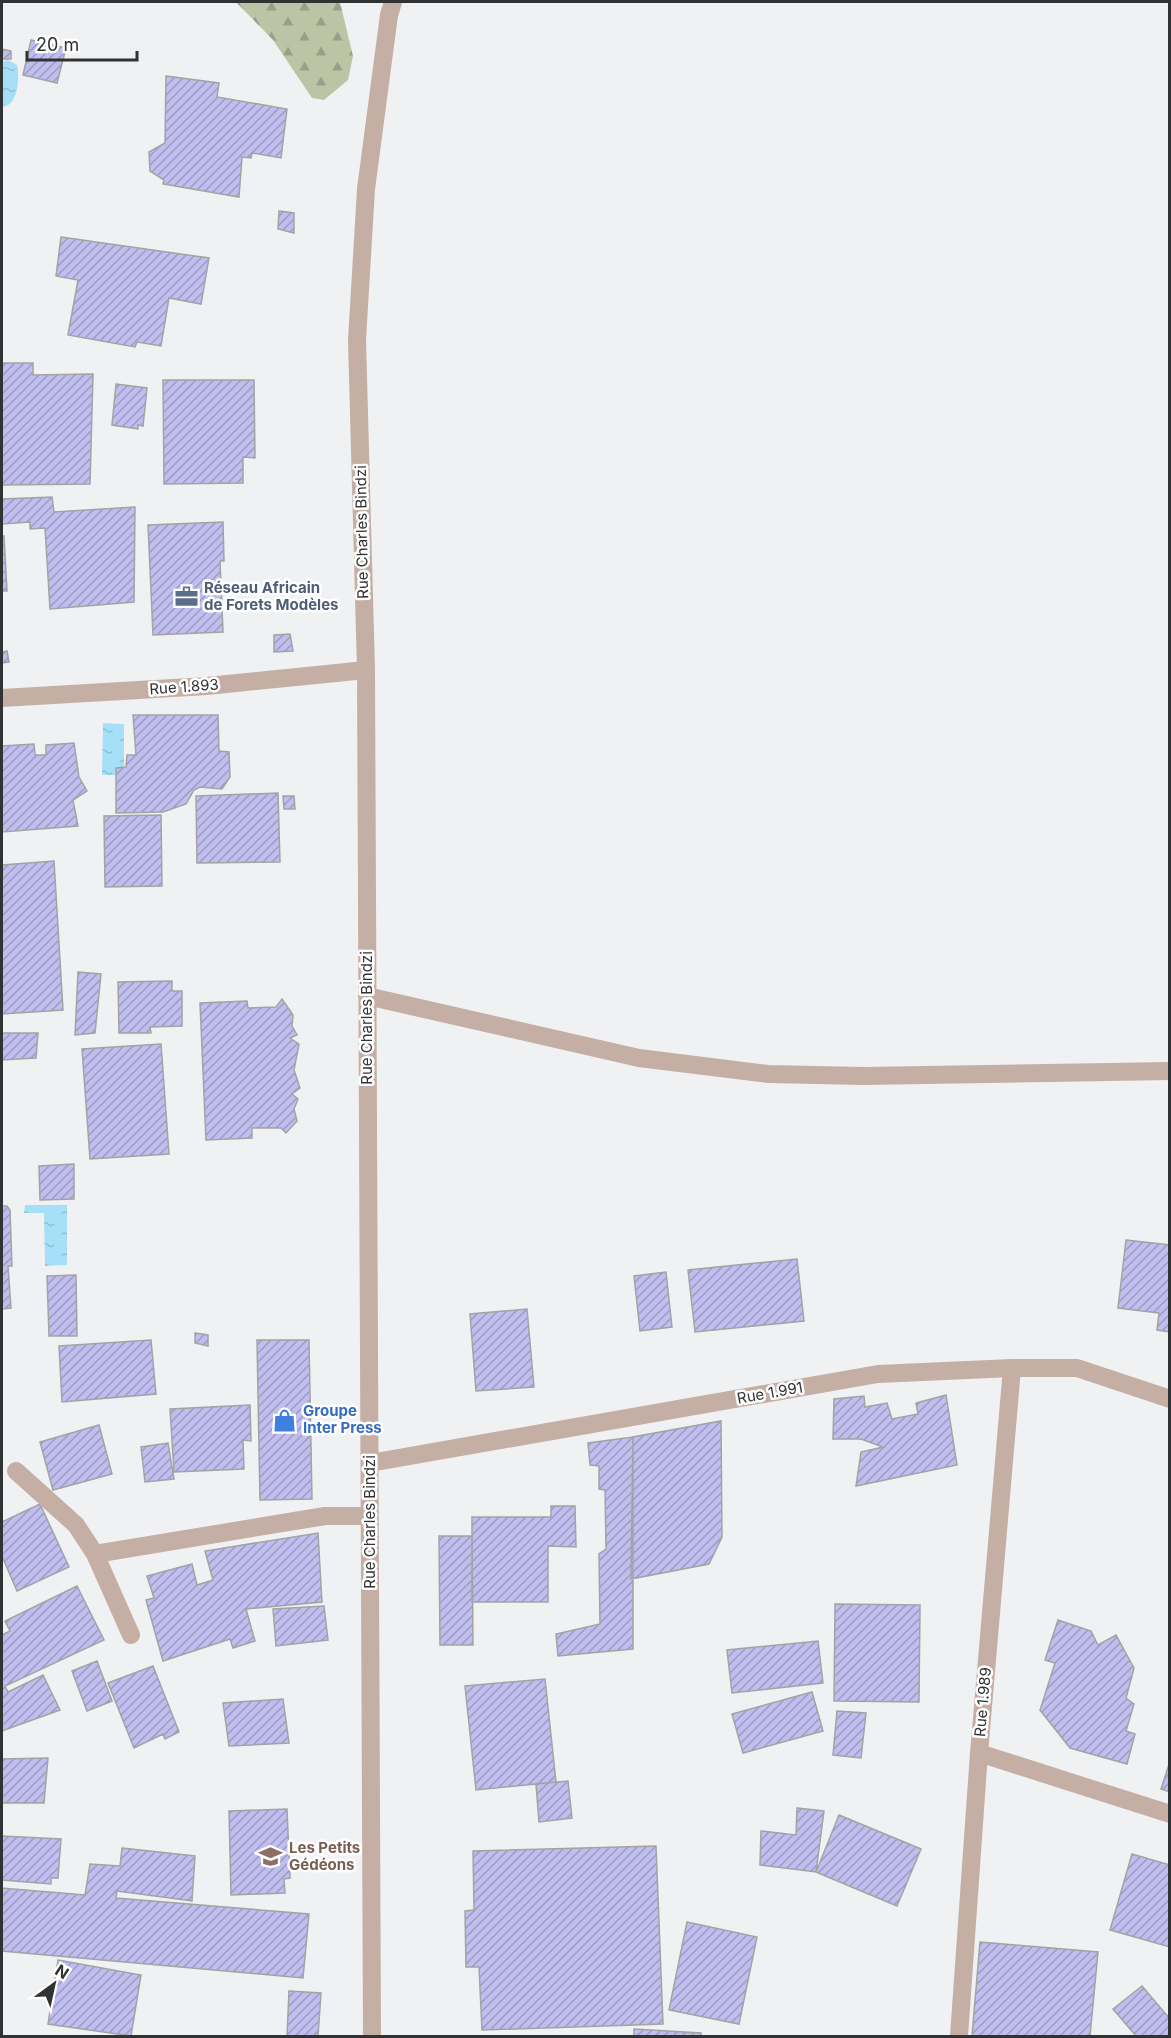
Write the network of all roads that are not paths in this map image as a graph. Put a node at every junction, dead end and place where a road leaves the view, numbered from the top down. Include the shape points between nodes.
1 (387, 6) edge
2 (366, 670) junction
3 (2, 699) edge
4 (367, 996) junction
5 (1170, 1071) edge
6 (1012, 1368) junction
7 (1170, 1399) edge
8 (370, 1463) junction
9 (16, 1471) dead end
10 (369, 1516) junction
11 (96, 1554) junction
12 (131, 1635) dead end
13 (979, 1753) junction
14 (1170, 1814) edge
15 (372, 2037) edge
16 (959, 2037) edge

1 - 2 street, Rue Charles Bindzi via 366,189 357,340
2 - 3 street, Rue 1.893 via 207,686
2 - 4 street, Rue Charles Bindzi
4 - 5 street via 639,1058 768,1074
4 - 8 street, Rue Charles Bindzi
6 - 7 street, Rue 1.991 via 1077,1368
6 - 8 street, Rue 1.991 via 878,1374
6 - 13 street, Rue 1.989
8 - 10 street, Rue Charles Bindzi
9 - 11 street via 76,1525
10 - 11 street via 325,1516
10 - 15 street, Rue Charles Bindzi
11 - 12 street
13 - 14 street
13 - 16 street, Rue 1.989

